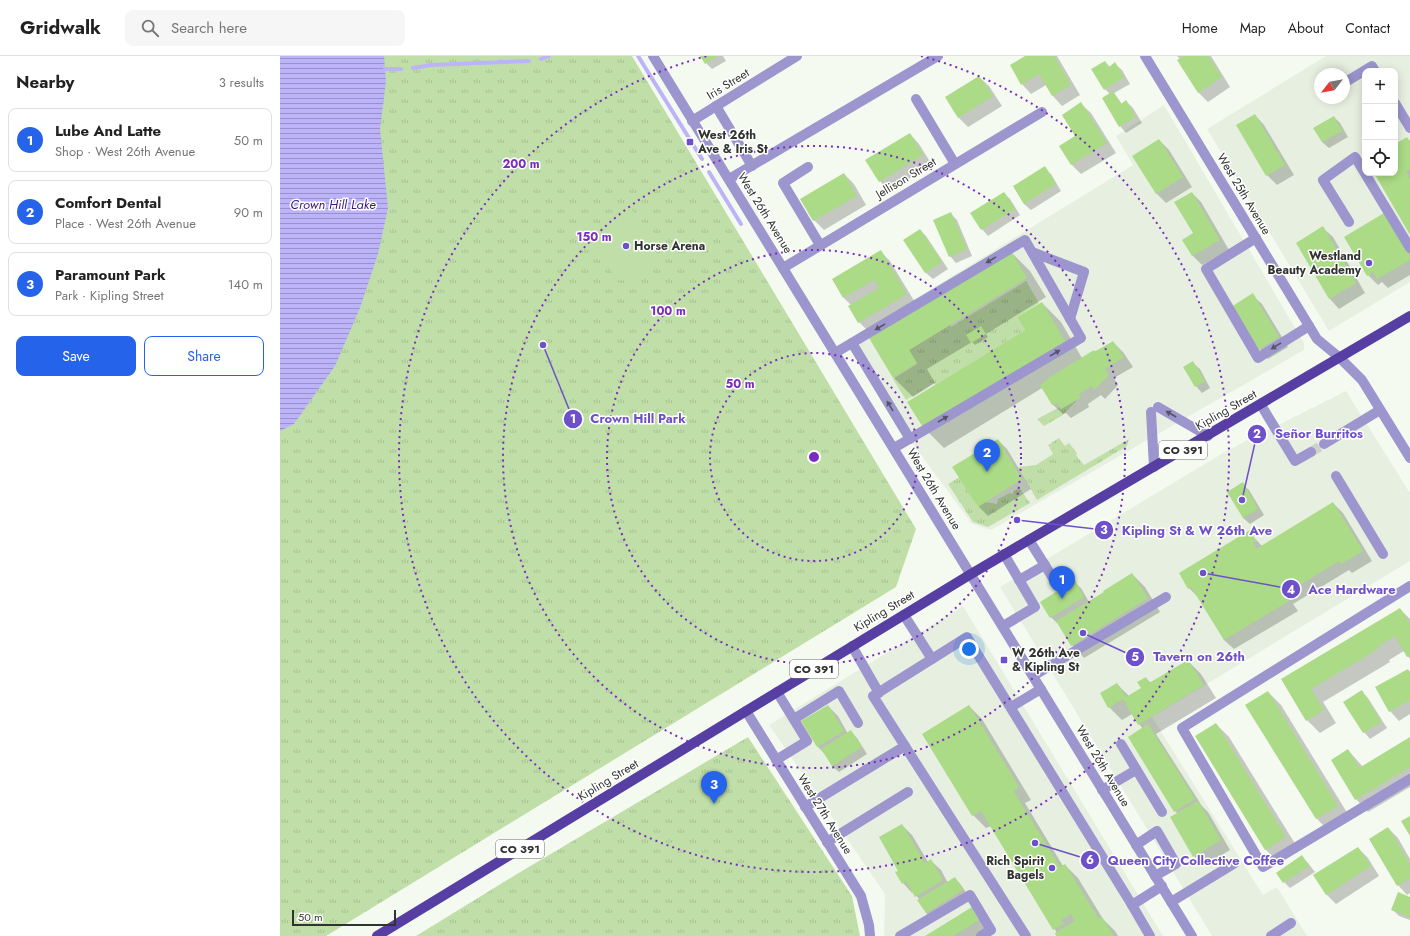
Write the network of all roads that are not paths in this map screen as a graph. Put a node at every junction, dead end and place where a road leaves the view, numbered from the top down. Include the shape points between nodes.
1 (654, 56) edge
2 (797, 56) edge
3 (938, 56) edge
4 (1145, 56) edge
5 (1362, 72) edge
6 (1350, 79) edge
7 (916, 99) dead end
8 (716, 106) junction
9 (1398, 109) edge
10 (1042, 112) dead end
11 (692, 121) junction
12 (1410, 128) edge
13 (955, 164) junction
14 (752, 166) junction
15 (808, 167) dead end
16 (729, 179) junction
17 (1349, 222) dead end
18 (1256, 238) junction
19 (820, 245) junction
20 (1410, 248) edge
21 (1032, 252) junction
22 (783, 268) junction
23 (1410, 316) edge
24 (1070, 319) junction
25 (1309, 326) junction
26 (852, 343) junction
27 (836, 353) junction
28 (1340, 358) junction
29 (1260, 405) junction
30 (1380, 410) junction
31 (1208, 436) junction
32 (910, 439) junction
33 (1324, 444) tunnel mouth
34 (894, 448) junction
35 (1311, 452) tunnel mouth
36 (1410, 456) edge
37 (1154, 467) junction
38 (1336, 476) dead end
39 (1030, 540) junction
40 (1004, 554) junction
41 (1383, 554) dead end
42 (1045, 565) junction
43 (971, 574) junction
44 (1019, 580) junction
45 (1058, 586) dead end
46 (1410, 586) edge
47 (1166, 597) dead end
48 (904, 615) junction
49 (1003, 626) junction
50 (852, 646) junction
51 (932, 659) junction
52 (1033, 676) junction
53 (1041, 689) junction
54 (778, 692) junction
55 (879, 693) junction
56 (1011, 707) junction
57 (746, 711) junction
58 (794, 719) junction
59 (858, 723) dead end
60 (1121, 744) dead end
61 (905, 746) junction
62 (776, 760) junction
63 (1136, 770) junction
64 (1410, 779) edge
65 (1102, 790) junction
66 (908, 792) dead end
67 (805, 807) junction
68 (1162, 812) dead end
69 (827, 842) junction
70 (1136, 845) junction
71 (1234, 863) dead end
72 (1155, 876) junction
73 (1162, 886) junction
74 (1171, 902) junction
75 (1132, 905) junction
76 (1291, 923) dead end
77 (377, 936) edge
78 (870, 936) edge
79 (900, 936) edge
80 (981, 936) edge
81 (1026, 936) edge
82 (1150, 936) edge
83 (1192, 936) edge
84 (1271, 936) edge

1 - 11 street, West 26th Avenue
2 - 8 street, Iris Street
3 - 14 street
4 - 18 street, West 25th Avenue
5 - 6 street
7 - 13 street
8 - 11 street, Iris Street
8 - 14 street
9 - 12 street
10 - 13 street, Jellison Street
11 - 16 street, West 26th Avenue
13 - 19 street, Jellison Street
14 - 16 street
15 - 19 street via 783,183
16 - 22 street, West 26th Avenue
17 - 20 street via 1323,180 1355,157
18 - 25 street, West 25th Avenue
25 -> 18 street via 1258,358 1206,269
19 - 22 street, Jellison Street
21 - 24 street
21 - 24 street via 1084,272
21 -> 26 street via 1025,240
22 - 27 street, West 26th Avenue
23 - 28 main road, Kipling Street / CO 391
32 -> 24 street via 1081,338
25 - 28 street, West 25th Avenue via 1317,339
26 - 27 street
32 -> 26 street
27 - 34 street, West 26th Avenue
28 - 29 main road, Kipling Street / CO 391
28 - 30 street, West 25th Avenue via 1362,380
29 - 31 main road, Kipling Street / CO 391
29 - 35 street via 1295,461
30 - 33 street
30 - 36 street, West 25th Avenue
31 - 37 main road, Kipling Street / CO 391
31 -> 37 street via 1154,409
32 - 34 street
34 - 43 street, West 26th Avenue
37 - 39 main road, Kipling Street / CO 391
38 - 41 street
39 - 40 main road, Kipling Street / CO 391
39 - 42 street
40 - 43 main road, Kipling Street / CO 391
40 - 44 street
42 - 44 street
42 - 45 street
43 - 48 main road, Kipling Street / CO 391
43 - 49 street, West 26th Avenue
44 - 49 street via 1035,607
46 - 64 street via 1182,728 1263,867
47 - 52 street
48 - 50 main road, Kipling Street / CO 391
48 - 51 street
49 - 52 street, West 26th Avenue
50 - 54 main road, Kipling Street / CO 391
50 - 55 street
51 - 55 street
51 - 56 street via 967,637
52 - 53 street, West 26th Avenue
53 - 56 street
53 - 65 street, West 26th Avenue
54 - 57 main road, Kipling Street / CO 391
54 - 58 street
55 - 61 street via 874,696
56 - 75 street
57 - 62 street, West 27th Avenue
57 - 77 main road, Kipling Street / CO 391
58 - 59 street via 839,691
58 - 62 street via 806,741
60 - 63 street
61 - 67 street
61 - 81 street
62 - 67 street, West 27th Avenue
63 - 65 street
63 - 68 street
65 - 70 street, West 26th Avenue
66 - 69 street
67 - 69 street, West 27th Avenue
69 - 78 street, West 27th Avenue via 861,896
70 - 72 street, West 26th Avenue
70 - 72 street via 1157,832 1176,864
71 - 74 street
72 - 73 street, West 26th Avenue
73 - 74 street, West 26th Avenue
73 - 75 street
74 - 83 street, West 26th Avenue
75 - 82 street
76 - 84 street
79 - 80 street via 970,895 991,930

